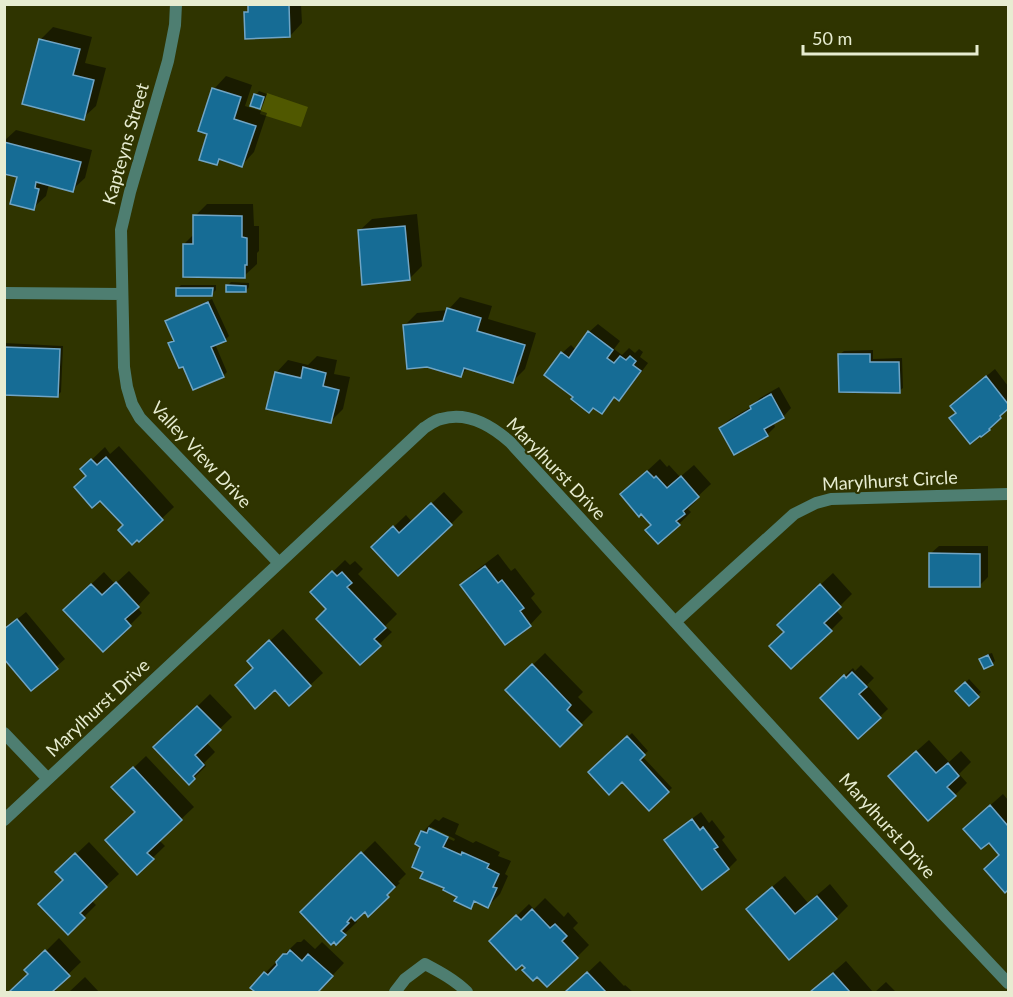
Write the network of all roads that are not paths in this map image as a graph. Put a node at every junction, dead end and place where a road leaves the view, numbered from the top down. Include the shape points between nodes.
1 (176, 4) edge
2 (4, 293) edge
3 (122, 294) junction
4 (1008, 494) edge
5 (279, 563) junction
6 (675, 622) junction
7 (4, 733) edge
8 (48, 779) junction
9 (4, 820) edge
10 (1008, 983) edge
11 (395, 993) edge
12 (467, 993) edge

1 - 3 street, Kapteyns Street via 168,61 121,230
2 - 3 street
3 - 5 street, Valley View Drive via 124,367 132,404 140,418
4 - 6 street, Marylhurst Circle via 831,499 816,503 794,514
5 - 6 street, Marylhurst Drive via 424,428 441,419 462,417 482,422 510,442
5 - 8 street, Marylhurst Drive
6 - 10 street, Marylhurst Drive
7 - 8 street
8 - 9 street, Marylhurst Drive
11 - 12 street via 405,979 426,964

